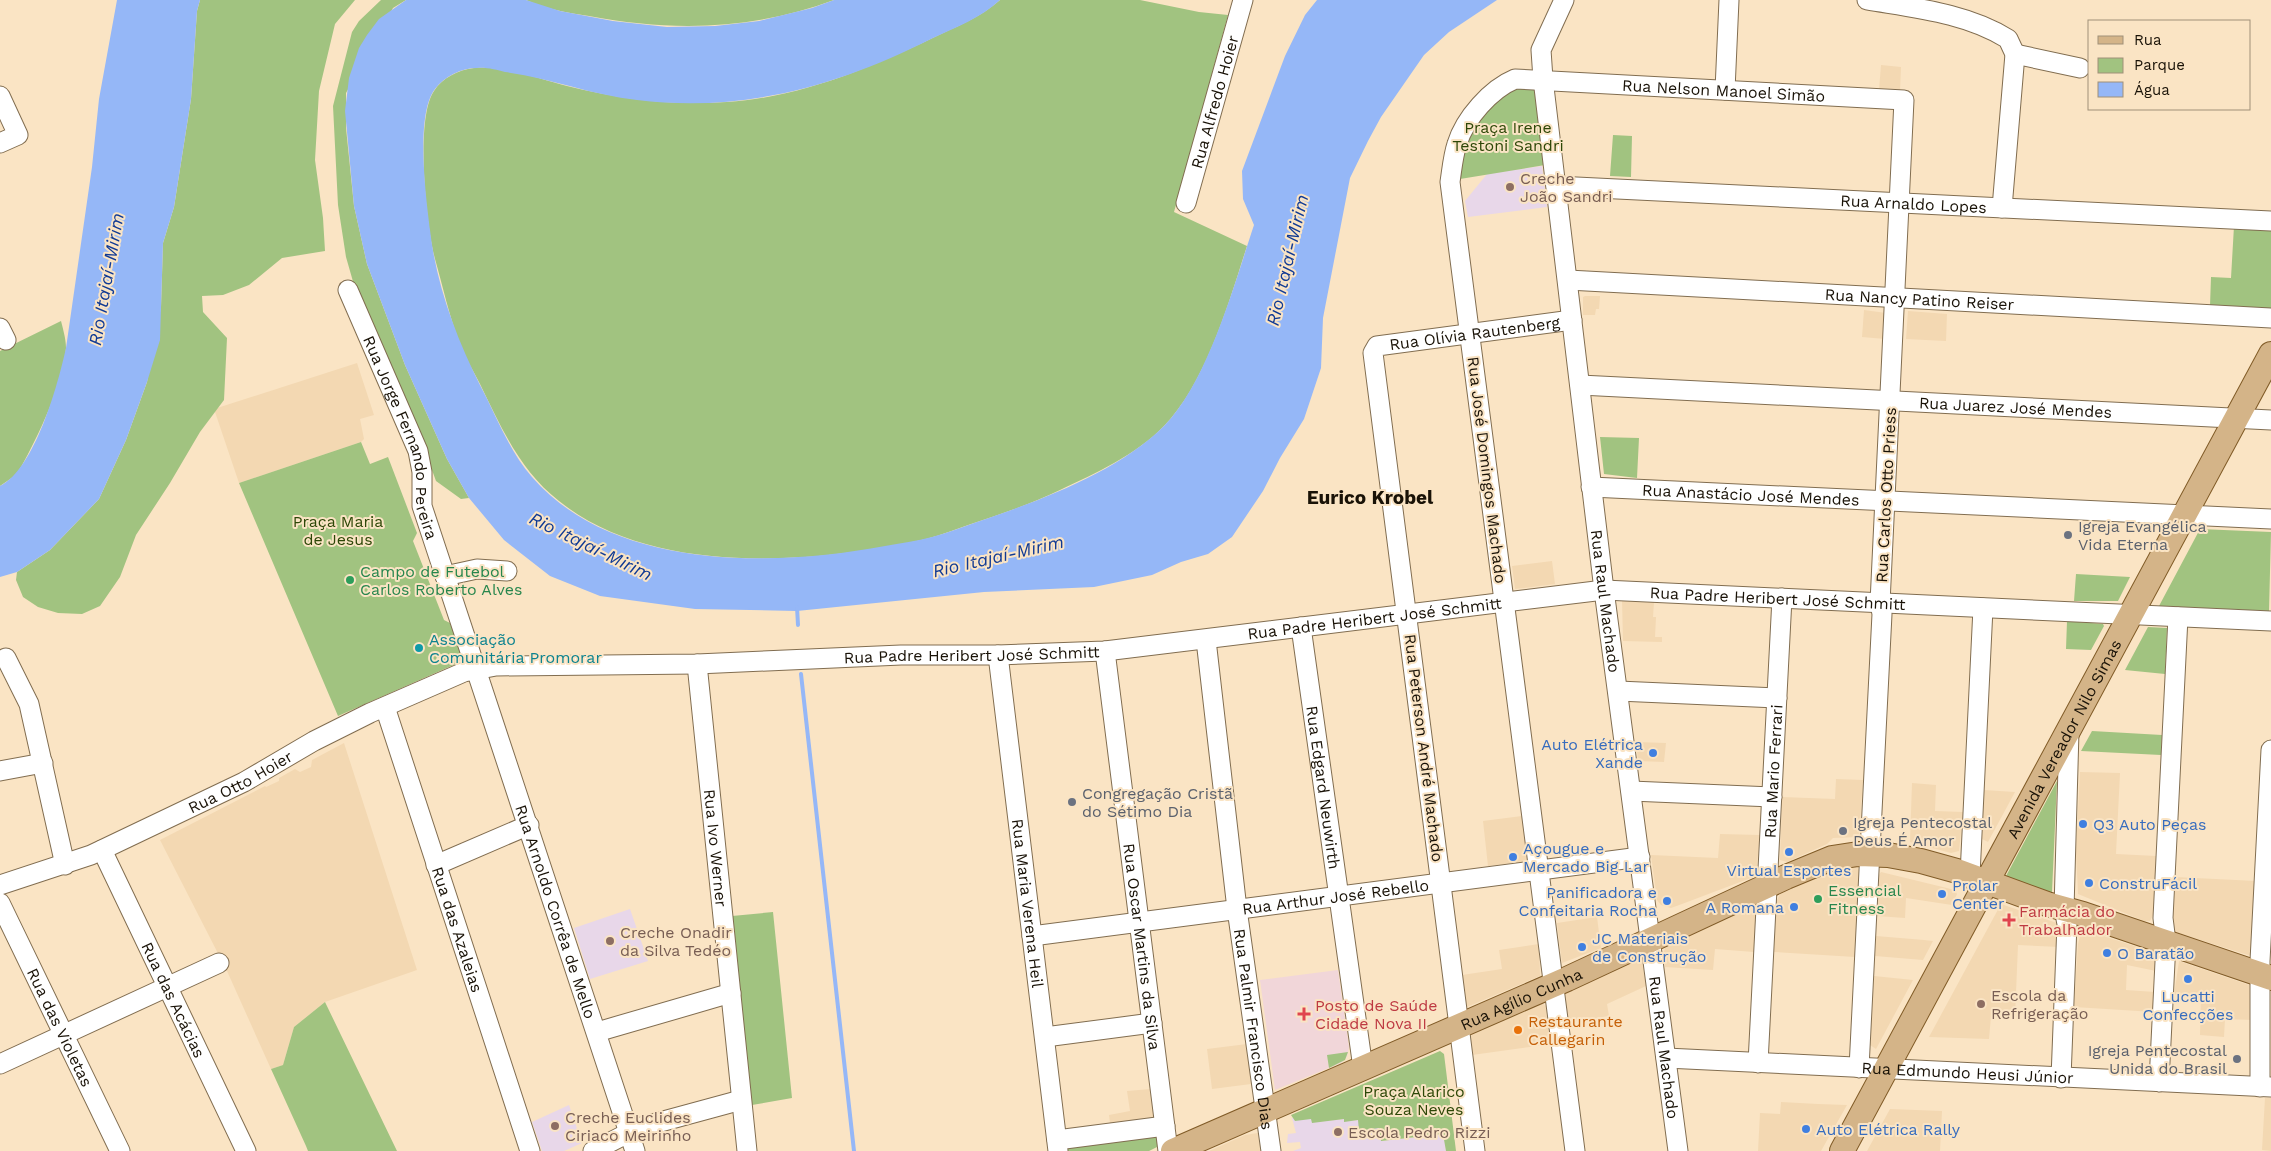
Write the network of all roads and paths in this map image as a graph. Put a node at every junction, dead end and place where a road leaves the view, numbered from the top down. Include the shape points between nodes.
1 (1243, 0) edge
2 (1564, 0) edge
3 (1729, 0) edge
4 (1867, 0) edge
5 (1942, 6) edge
6 (2015, 54) junction
7 (2080, 68) dead end
8 (1543, 79) junction
9 (1725, 90) junction
10 (0, 96) edge
11 (1904, 100) joint
12 (0, 142) edge
13 (1556, 186) junction
14 (1186, 203) dead end
15 (1899, 203) junction
16 (2002, 208) junction
17 (2271, 221) edge
18 (1568, 280) junction
19 (348, 290) dead end
20 (1895, 298) junction
21 (2271, 318) edge
22 (1572, 320) junction
23 (1470, 334) junction
24 (1377, 346) joint
25 (2271, 354) edge
26 (1580, 385) junction
27 (1890, 401) junction
28 (2235, 418) junction
29 (2271, 420) edge
30 (1591, 487) junction
31 (1885, 501) junction
32 (2185, 515) junction
33 (2271, 519) edge
34 (507, 571) dead end
35 (445, 576) junction
36 (1604, 590) junction
37 (1782, 598) junction
38 (1504, 602) junction
39 (1880, 603) junction
40 (1983, 608) junction
41 (1406, 614) junction
42 (2129, 615) junction
43 (2178, 617) junction
44 (2271, 621) edge
45 (1301, 627) junction
46 (1206, 640) junction
47 (1105, 651) junction
48 (998, 655) junction
49 (6, 658) dead end
50 (697, 664) junction
51 (478, 670) junction
52 (1618, 691) junction
53 (1777, 698) junction
54 (385, 707) junction
55 (2069, 729) junction
56 (2271, 750) edge
57 (43, 763) junction
58 (0, 771) edge
59 (1631, 792) junction
60 (1772, 797) junction
61 (529, 825) junction
62 (102, 850) junction
63 (1870, 854) junction
64 (1640, 856) junction
65 (65, 865) junction
66 (436, 866) junction
67 (1539, 870) junction
68 (1978, 879) junction
69 (1441, 883) junction
70 (0, 885) edge
71 (1767, 886) junction
72 (1338, 896) junction
73 (0, 903) edge
74 (1237, 909) junction
75 (2064, 909) junction
76 (1138, 922) junction
77 (1032, 936) junction
78 (1651, 941) junction
79 (2166, 942) junction
80 (219, 963) dead end
81 (2266, 976) edge
82 (1554, 985) junction
83 (168, 987) junction
84 (731, 993) junction
85 (1152, 1023) junction
86 (1459, 1027) junction
87 (596, 1032) junction
88 (64, 1035) junction
89 (1044, 1037) junction
90 (1666, 1058) junction
91 (1758, 1063) junction
92 (0, 1064) edge
93 (1363, 1068) junction
94 (1859, 1068) junction
95 (1886, 1069) junction
96 (2061, 1078) junction
97 (2159, 1082) junction
98 (2265, 1087) edge
99 (741, 1100) junction
100 (1266, 1111) junction
101 (1165, 1126) junction
102 (630, 1133) junction
103 (1058, 1146) edge
104 (120, 1151) edge
105 (246, 1151) edge
106 (530, 1151) edge
107 (593, 1151) edge
108 (635, 1151) edge
109 (747, 1151) edge
110 (1168, 1151) edge
111 (1173, 1151) edge
112 (1271, 1151) edge
113 (1475, 1151) edge
114 (1575, 1151) edge
115 (1678, 1151) edge
116 (1842, 1151) edge

1 - 14 street, Rua Alfredo Hoier
2 - 8 street, Rua Raul Machado via 1541,50
3 - 9 street
4 - 5 street
5 - 6 street via 2008,39
6 - 7 street
6 - 16 street
8 - 9 street, Rua Nelson Manoel Simão
8 - 13 street, Rua Raul Machado
8 - 23 street, Rua José Domingos Machado via 1515,79 1504,84 1473,114 1457,143 1450,182
9 - 11 street, Rua Nelson Manoel Simão
10 - 12 street via 18,135
11 - 15 street, Rua Carlos Otto Priess
13 - 15 street, Rua Arnaldo Lopes
13 - 18 street, Rua Raul Machado
15 - 16 street, Rua Arnaldo Lopes
15 - 20 street, Rua Carlos Otto Priess
16 - 17 street, Rua Arnaldo Lopes
18 - 20 street, Rua Nancy Patino Reiser
18 - 22 street, Rua Raul Machado
19 - 35 street, Rua Jorge Fernando Pereira via 418,451 422,506
20 - 21 street, Rua Nancy Patino Reiser
20 - 27 street, Rua Carlos Otto Priess
22 - 23 street, Rua Olívia Rautenberg
22 - 26 street, Rua Raul Machado
23 - 24 street, Rua Olívia Rautenberg
23 - 38 street, Rua José Domingos Machado
24 - 41 street, Rua Peterson André Machado via 1373,353
25 - 28 main road, Avenida Vereador Nilo Simas
26 - 27 street, Rua Juarez José Mendes
26 - 30 street, Rua Raul Machado
27 - 28 street, Rua Juarez José Mendes
27 - 31 street, Rua Carlos Otto Priess
28 - 29 street, Rua Juarez José Mendes
28 - 32 main road, Avenida Vereador Nilo Simas
30 - 31 street, Rua Anastácio José Mendes
30 - 36 street, Rua Raul Machado
31 - 32 street, Rua Anastácio José Mendes
31 - 39 street, Rua Carlos Otto Priess
32 - 33 street, Rua Anastácio José Mendes
32 - 42 main road, Avenida Vereador Nilo Simas
34 - 35 street via 477,568
35 - 51 street, Rua Jorge Fernando Pereira
36 - 37 street, Rua Padre Heribert José Schmitt
36 - 38 street, Rua Padre Heribert José Schmitt
36 - 52 street, Rua Raul Machado
37 - 39 street, Rua Padre Heribert José Schmitt
37 - 53 street, Rua Mario Ferrari
38 - 41 street, Rua Padre Heribert José Schmitt
38 - 67 street, Rua José Domingos Machado
39 - 40 street, Rua Padre Heribert José Schmitt
39 - 63 street, Rua Carlos Otto Priess via 1882,624
40 - 42 street, Rua Padre Heribert José Schmitt
40 - 68 street
41 - 45 street, Rua Padre Heribert José Schmitt
41 - 69 street, Rua Peterson André Machado
42 - 43 street, Rua Padre Heribert José Schmitt
42 - 55 main road, Avenida Vereador Nilo Simas
43 - 44 street, Rua Padre Heribert José Schmitt
43 - 79 street via 2163,918
45 - 46 street, Rua Padre Heribert José Schmitt
45 - 72 street, Rua Edgard Neuwirth
46 - 47 street, Rua Padre Heribert José Schmitt
46 - 74 street, Rua Palmir Francisco Dias
47 - 48 street, Rua Padre Heribert José Schmitt
47 - 76 street, Rua Oscar Martins da Silva
48 - 50 street, Rua Padre Heribert José Schmitt via 901,655
48 - 77 street, Rua Maria Verena Heil
49 - 57 street via 29,704
50 - 51 street, Rua Padre Heribert José Schmitt via 496,666
50 - 84 street, Rua Ivo Werner
51 - 54 street, Rua Otto Hoier via 464,672
51 - 61 street, Rua Arnoldo Corrêa de Mello
52 - 53 street
52 - 59 street, Rua Raul Machado
53 - 60 street, Rua Mario Ferrari
54 - 62 street, Rua Otto Hoier via 314,741 244,782
54 - 66 street, Rua das Azaleias
55 - 68 main road, Avenida Vereador Nilo Simas
55 - 75 street
56 - 81 street
57 - 58 street
57 - 65 street
59 - 60 street
59 - 64 street, Rua Raul Machado
60 - 71 street, Rua Mario Ferrari
61 - 66 street
61 - 87 street, Rua Arnoldo Corrêa de Mello
62 - 65 street, Rua Otto Hoier
62 - 83 street, Rua das Acácias
63 - 68 main road, Rua Agílio Cunha via 1921,861
63 - 71 main road, Rua Agílio Cunha via 1824,860
63 - 94 street, Rua Carlos Otto Priess
64 - 67 street, Rua Arthur José Rebello
64 - 78 street, Rua Raul Machado
65 - 70 street, Rua Otto Hoier
66 - 106 street, Rua das Azaleias
67 - 69 street, Rua Arthur José Rebello
67 - 82 street, Rua José Domingos Machado
68 - 75 main road, Rua Agílio Cunha
68 - 95 main road, Avenida Vereador Nilo Simas
69 - 72 street, Rua Arthur José Rebello
69 - 86 street, Rua Peterson André Machado
71 - 78 main road, Rua Agílio Cunha
71 - 91 street, Rua Mario Ferrari
72 - 74 street, Rua Arthur José Rebello
72 - 93 street, Rua Edgard Neuwirth
73 - 88 street, Rua das Violetas
74 - 76 street, Rua Arthur José Rebello
74 - 100 street, Rua Palmir Francisco Dias
75 - 79 main road, Rua Agílio Cunha
75 - 96 street via 2067,924
76 - 77 street, Rua Arthur José Rebello
76 - 85 street, Rua Oscar Martins da Silva
77 - 89 street, Rua Maria Verena Heil
78 - 82 main road, Rua Agílio Cunha
78 - 90 street, Rua Raul Machado
79 - 81 main road, Rua Agílio Cunha
79 - 97 street
80 - 83 street
81 - 98 street
82 - 86 main road, Rua Agílio Cunha
82 - 114 street, Rua José Domingos Machado
83 - 88 street
83 - 105 street, Rua das Acácias
84 - 87 street
84 - 99 street, Rua Ivo Werner
85 - 89 street
85 - 101 street, Rua Oscar Martins da Silva
86 - 93 main road, Rua Agílio Cunha
86 - 113 street, Rua Peterson André Machado
87 - 102 street, Rua Arnoldo Corrêa de Mello
88 - 92 street
88 - 104 street, Rua das Violetas
89 - 103 street, Rua Maria Verena Heil
90 - 91 street, Rua Edmundo Heusi Júnior
90 - 115 street, Rua Raul Machado
91 - 94 street, Rua Edmundo Heusi Júnior
93 - 100 main road, Rua Agílio Cunha
94 - 95 street, Rua Edmundo Heusi Júnior
95 - 96 street, Rua Edmundo Heusi Júnior
95 - 116 main road, Avenida Vereador Nilo Simas
96 - 97 street, Rua Edmundo Heusi Júnior
97 - 98 street, Rua Edmundo Heusi Júnior
99 - 102 street via 638,1128
99 - 109 street, Rua Ivo Werner
100 - 111 main road, Rua Agílio Cunha
100 - 112 street, Rua Palmir Francisco Dias
101 - 103 street
101 - 110 street, Rua Oscar Martins da Silva
102 - 107 street
102 - 108 street, Rua Arnoldo Corrêa de Mello

